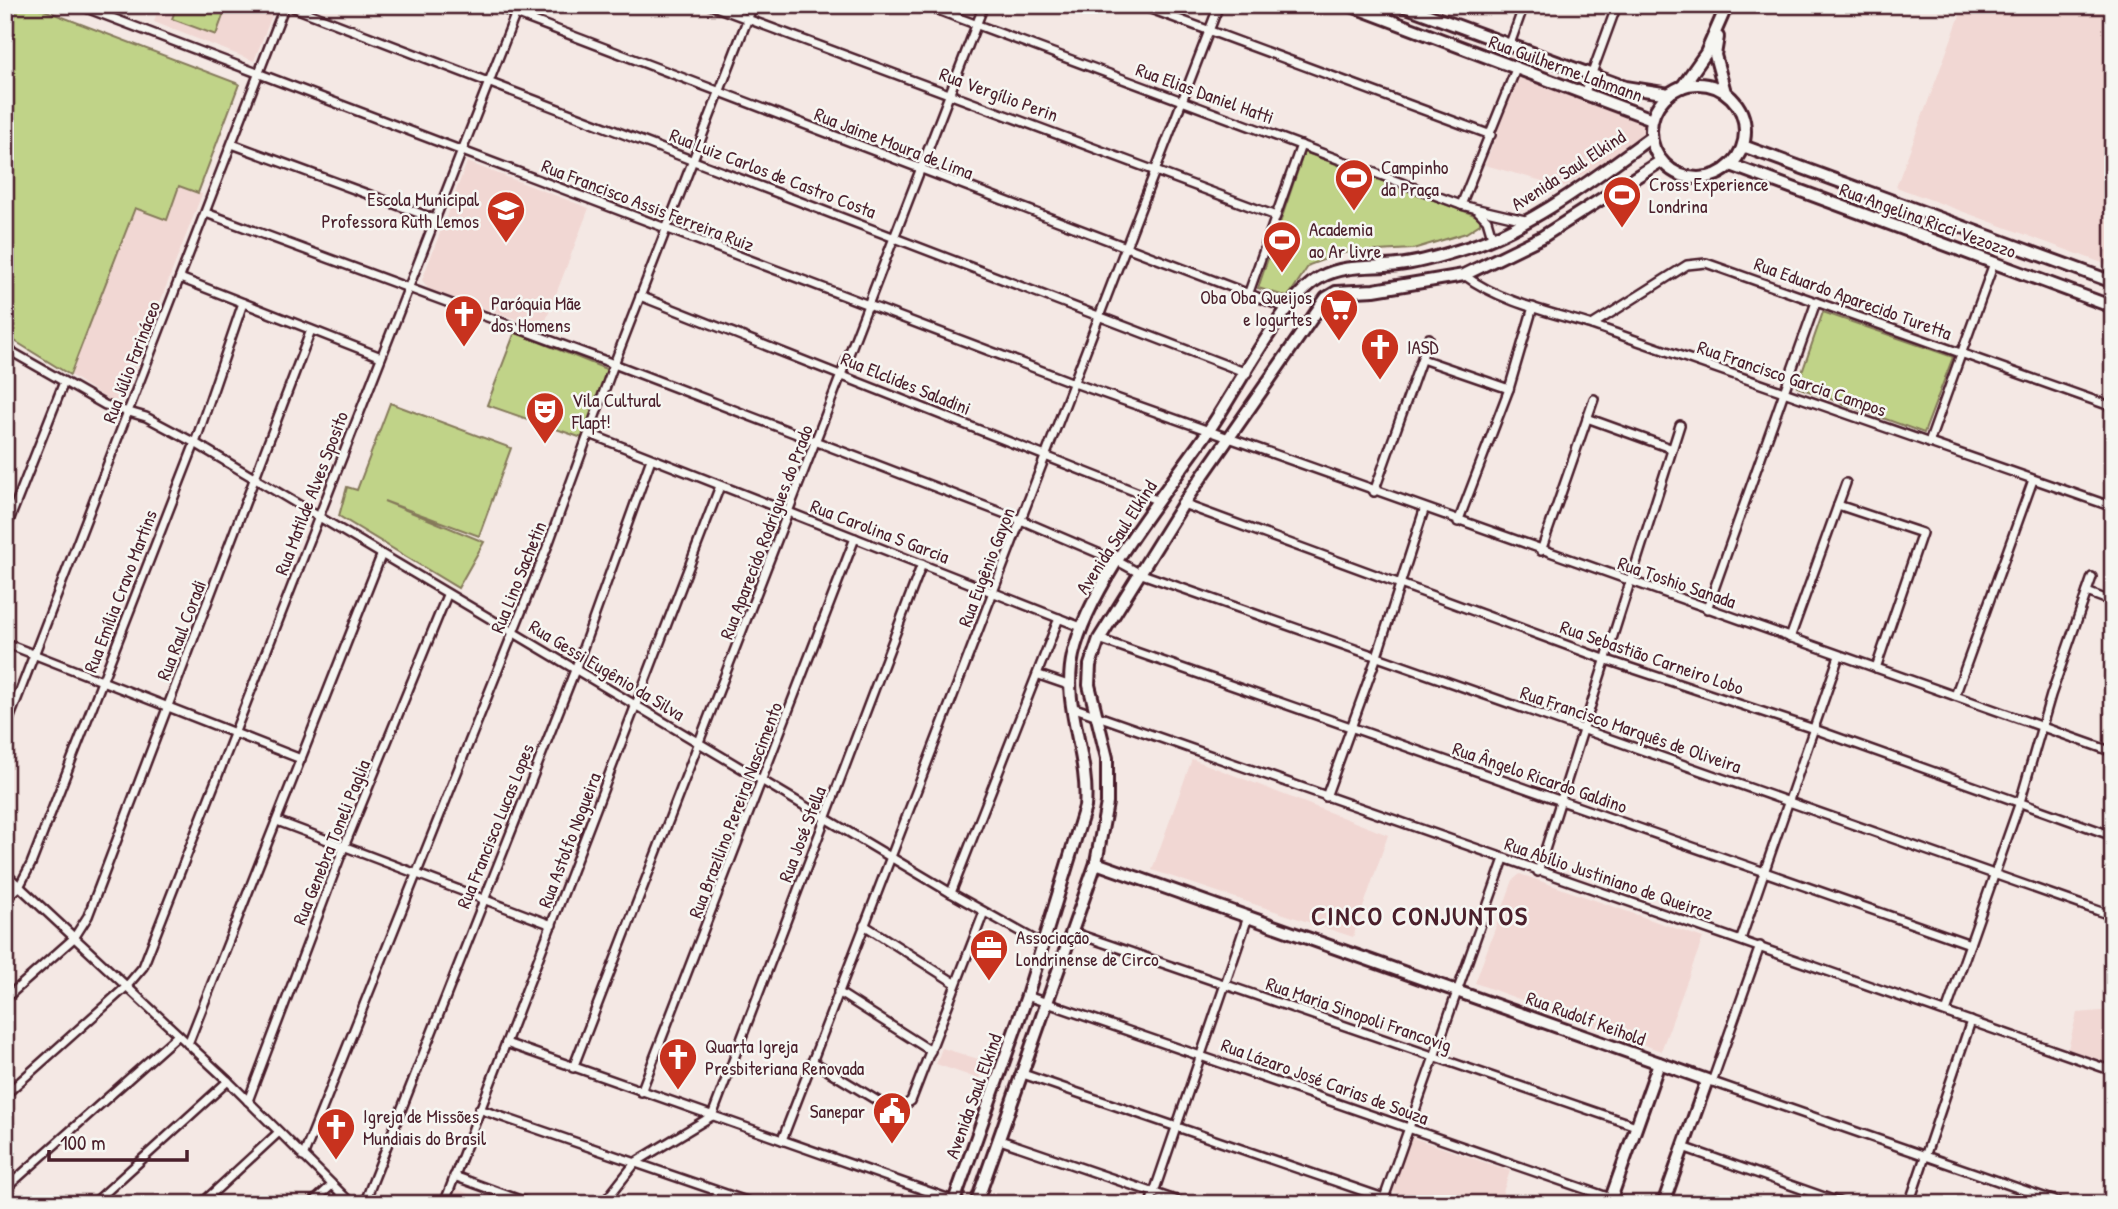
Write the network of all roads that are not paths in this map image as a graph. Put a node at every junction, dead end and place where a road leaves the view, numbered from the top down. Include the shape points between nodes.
1 (78, 5) edge
2 (286, 5) edge
3 (492, 5) edge
4 (519, 5) edge
5 (710, 5) edge
6 (753, 5) edge
7 (924, 5) edge
8 (984, 5) edge
9 (1140, 5) edge
10 (1219, 5) edge
11 (1349, 5) edge
12 (1401, 5) edge
13 (1524, 5) edge
14 (1617, 5) edge
15 (1727, 5) edge
16 (1429, 10) edge
17 (516, 15) junction
18 (747, 19) junction
19 (1720, 23) junction
20 (977, 25) junction
21 (1210, 30) junction
22 (1510, 44) junction
23 (1516, 69) junction
24 (1591, 73) junction
25 (259, 74) junction
26 (489, 81) junction
27 (1682, 87) junction
28 (1725, 92) junction
29 (719, 93) junction
30 (951, 93) junction
31 (1669, 94) junction
32 (1584, 95) junction
33 (1183, 102) junction
34 (1652, 119) junction
35 (1490, 135) junction
36 (1651, 137) junction
37 (232, 144) junction
38 (1301, 145) junction
39 (1743, 146) junction
40 (461, 150) junction
41 (1661, 160) junction
42 (694, 161) junction
43 (1731, 165) junction
44 (922, 170) junction
45 (1156, 170) junction
46 (1461, 205) junction
47 (1475, 209) junction
48 (206, 213) junction
49 (1276, 216) junction
50 (435, 219) junction
51 (1525, 220) junction
52 (667, 229) junction
53 (897, 237) junction
54 (1492, 237) junction
55 (1127, 249) junction
56 (2024, 249) junction
57 (1994, 263) junction
58 (1364, 267) junction
59 (2016, 271) junction
60 (1464, 275) junction
61 (180, 278) junction
62 (2113, 282) edge
63 (408, 288) junction
64 (1367, 290) junction
65 (640, 296) junction
66 (1248, 296) junction
67 (1816, 302) junction
68 (243, 303) junction
69 (869, 307) junction
70 (1533, 307) junction
71 (2113, 307) edge
72 (1286, 308) junction
73 (1100, 316) junction
74 (1592, 325) junction
75 (311, 330) junction
76 (1429, 338) dead end
77 (5, 348) edge
78 (1962, 354) junction
79 (381, 357) junction
80 (1422, 359) junction
81 (614, 364) junction
82 (1247, 373) junction
83 (843, 375) junction
84 (64, 382) junction
85 (1074, 383) junction
86 (1509, 389) junction
87 (1785, 392) junction
88 (1594, 399) dead end
89 (2113, 407) edge
90 (130, 412) junction
91 (1587, 418) junction
92 (1680, 425) dead end
93 (1208, 431) junction
94 (590, 434) junction
95 (1231, 438) junction
96 (195, 443) junction
97 (1929, 443) junction
98 (817, 444) junction
99 (1670, 448) junction
100 (1046, 456) junction
101 (651, 459) junction
102 (255, 480) junction
103 (2033, 480) junction
104 (1846, 483) dead end
105 (720, 485) junction
106 (1374, 492) junction
107 (1159, 501) junction
108 (1183, 504) junction
109 (1838, 505) junction
110 (2113, 508) edge
111 (1424, 510) junction
112 (790, 513) junction
113 (318, 518) junction
114 (1021, 520) junction
115 (1458, 522) junction
116 (5, 531) edge
117 (855, 538) junction
118 (1541, 551) junction
119 (381, 556) junction
120 (1119, 562) junction
121 (922, 564) junction
122 (1139, 573) junction
123 (2092, 577) dead end
124 (1631, 582) junction
125 (1401, 584) junction
126 (994, 592) junction
127 (2087, 592) junction
128 (447, 595) junction
129 (2113, 601) edge
130 (1707, 609) junction
131 (1059, 618) junction
132 (1081, 627) junction
133 (513, 632) junction
134 (1790, 638) junction
135 (1100, 639) junction
136 (5, 643) edge
137 (34, 654) junction
138 (1377, 656) junction
139 (1839, 656) junction
140 (1604, 659) junction
141 (1876, 668) junction
142 (575, 670) junction
143 (1039, 675) junction
144 (102, 681) junction
145 (1068, 685) junction
146 (1955, 696) junction
147 (637, 707) junction
148 (1072, 707) junction
149 (168, 709) junction
150 (1095, 715) junction
151 (1351, 727) junction
152 (1582, 729) junction
153 (1814, 729) junction
154 (2044, 729) junction
155 (5, 730) edge
156 (233, 734) junction
157 (701, 745) junction
158 (2113, 752) edge
159 (301, 759) junction
160 (763, 781) junction
161 (1325, 797) junction
162 (1789, 800) junction
163 (1559, 801) junction
164 (2020, 802) junction
165 (825, 818) junction
166 (277, 821) junction
167 (2113, 836) edge
168 (345, 847) junction
169 (890, 856) junction
170 (1504, 859) junction
171 (1096, 863) junction
172 (1538, 872) junction
173 (1765, 872) junction
174 (5, 873) edge
175 (1995, 873) junction
176 (415, 874) junction
177 (19, 887) junction
178 (951, 893) junction
179 (5, 899) edge
180 (482, 899) junction
181 (984, 912) junction
182 (2113, 916) edge
183 (1248, 917) junction
184 (552, 925) junction
185 (864, 925) junction
186 (1072, 932) junction
187 (74, 938) junction
188 (1741, 939) junction
189 (1970, 944) junction
190 (1044, 945) junction
191 (1760, 946) junction
192 (955, 983) junction
193 (1225, 985) junction
194 (126, 987) junction
195 (1457, 990) junction
196 (838, 992) junction
197 (1027, 996) junction
198 (5, 999) edge
199 (1046, 1002) junction
200 (1947, 1012) junction
201 (1971, 1021) junction
202 (178, 1035) junction
203 (506, 1043) junction
204 (188, 1044) junction
205 (931, 1051) junction
206 (1200, 1054) junction
207 (1434, 1057) junction
208 (812, 1061) junction
209 (1659, 1063) junction
210 (573, 1068) junction
211 (2113, 1072) edge
212 (1023, 1074) junction
213 (228, 1081) junction
214 (1709, 1081) junction
215 (641, 1092) junction
216 (5, 1095) edge
217 (248, 1101) junction
218 (479, 1110) junction
219 (712, 1116) junction
220 (1175, 1126) junction
221 (1636, 1126) junction
222 (1409, 1128) junction
223 (279, 1132) junction
224 (782, 1140) junction
225 (1000, 1140) junction
226 (1683, 1147) junction
227 (303, 1157) junction
228 (1925, 1157) junction
229 (636, 1162) junction
230 (454, 1176) junction
231 (332, 1185) junction
232 (5, 1189) edge
233 (1154, 1192) junction
234 (1383, 1201) edge
235 (1610, 1201) edge
236 (957, 1203) edge
237 (93, 1204) edge
238 (201, 1204) edge
239 (311, 1204) edge
240 (352, 1204) edge
241 (364, 1204) edge
242 (444, 1204) edge
243 (531, 1204) edge
244 (603, 1204) edge
245 (755, 1204) edge
246 (976, 1204) edge
247 (1150, 1204) edge
248 (1187, 1204) edge
249 (1401, 1204) edge
250 (1628, 1204) edge
251 (1663, 1204) edge
252 (1844, 1204) edge
253 (1909, 1204) edge
254 (2064, 1204) edge

1 - 25 street, Rua Francisco Assis Ferreira Ruiz
2 - 25 street, Rua Júlio Farináceo
2 - 26 street, Rua Luiz Carlos de Castro Costa
3 - 17 street, Rua Jaime Moura de Lima
4 - 17 street, Rua Matilde Alves Sposito
5 - 18 street, Rua Vergílio Perin
6 - 18 street, Rua Lino Sachetin
7 - 20 street, Rua Elias Daniel Hatti
8 - 20 street, Rua Aparecido Rodrigues do Prado
9 - 21 street
10 - 21 street, Rua Eugênio Gayon
11 - 23 main road, Rua Guilherme Lahmann
12 - 16 main road
13 - 22 street
14 - 24 street
15 - 19 main road
16 - 22 main road
17 - 26 street, Rua Matilde Alves Sposito
17 - 29 street, Rua Jaime Moura de Lima
18 - 29 street, Rua Lino Sachetin
18 - 30 street, Rua Vergílio Perin
19 - 27 main road via 1706,54
19 - 28 main road via 1715,55
20 - 30 street, Rua Aparecido Rodrigues do Prado
20 - 33 street, Rua Elias Daniel Hatti
21 - 33 street, Rua Eugênio Gayon
21 - 35 street
22 - 24 main road
23 - 32 main road, Rua Guilherme Lahmann
23 - 35 street
24 - 31 main road via 1625,87
24 - 32 street
25 - 37 street, Rua Júlio Farináceo
25 - 40 street, Rua Francisco Assis Ferreira Ruiz
26 - 40 street, Rua Matilde Alves Sposito
26 - 42 street, Rua Luiz Carlos de Castro Costa
27 - 28 main road via 1697,84
27 - 31 main road
28 - 39 main road via 1743,116
29 - 42 street, Rua Lino Sachetin
29 - 44 street, Rua Jaime Moura de Lima
30 - 44 street, Rua Aparecido Rodrigues do Prado
30 - 45 street, Rua Vergílio Perin
31 - 34 main road
32 - 34 main road, Rua Guilherme Lahmann
33 - 38 street, Rua Elias Daniel Hatti
33 - 45 street, Rua Eugênio Gayon
34 - 36 main road
35 - 46 street
36 - 41 main road
36 - 51 main road, Avenida Saul Elkind
37 - 48 street, Rua Júlio Farináceo
37 - 50 street
38 - 46 street, Rua Elias Daniel Hatti
38 - 49 street
39 - 43 main road
39 - 56 main road
40 - 50 street, Rua Matilde Alves Sposito
40 - 52 street, Rua Francisco Assis Ferreira Ruiz
41 - 43 main road via 1682,176 1695,179
41 - 60 main road, Avenida Saul Elkind via 1542,237
42 - 52 street, Rua Lino Sachetin
42 - 53 street, Rua Luiz Carlos de Castro Costa
43 - 57 main road, Rua Angelina Ricci Vezozzo
44 - 53 street, Rua Aparecido Rodrigues do Prado
44 - 55 street, Rua Jaime Moura de Lima
45 - 49 street, Rua Vergílio Perin
45 - 55 street, Rua Eugênio Gayon
46 - 47 street, Rua Elias Daniel Hatti
47 - 51 street, Rua Elias Daniel Hatti
47 - 54 street via 1487,220
48 - 61 street, Rua Júlio Farináceo
48 - 63 street, Rua Francisco Marquês de Oliveira
49 - 66 street
50 - 63 street, Rua Matilde Alves Sposito
51 - 54 main road, Avenida Saul Elkind
52 - 65 street, Rua Lino Sachetin
52 - 69 street, Rua Francisco Assis Ferreira Ruiz
53 - 69 street, Rua Aparecido Rodrigues do Prado
53 - 73 street, Rua Luiz Carlos de Castro Costa
54 - 58 main road, Avenida Saul Elkind via 1463,250 1400,265
55 - 66 street, Rua Jaime Moura de Lima
55 - 73 street, Rua Eugênio Gayon
56 - 59 main road
56 - 62 main road
57 - 59 main road, Rua Angelina Ricci Vezozzo
57 - 78 street
58 - 64 main road
58 - 72 main road, Avenida Saul Elkind via 1341,269 1319,278
59 - 71 main road, Rua Angelina Ricci Vezozzo
60 - 64 main road, Avenida Saul Elkind
60 - 70 street, Rua Francisco Garcia Campos
61 - 68 street
61 - 90 street, Rua Júlio Farináceo
63 - 79 street, Rua Matilde Alves Sposito
63 - 81 street, Rua Francisco Marquês de Oliveira
64 - 95 main road, Avenida Saul Elkind via 1336,292 1317,307
65 - 81 street, Rua Lino Sachetin
65 - 83 street, Rua Elclides Saladini
66 - 72 street, Rua Jaime Moura de Lima
67 - 74 street, Rua Eduardo Aparecido Turetta via 1697,263
67 - 78 street, Rua Eduardo Aparecido Turetta
67 - 87 street
68 - 75 street
68 - 96 street, Rua Emília Cravo Martins
69 - 83 street, Rua Aparecido Rodrigues do Prado
69 - 85 street, Rua Francisco Assis Ferreira Ruiz
70 - 74 street, Rua Francisco Garcia Campos
70 - 86 street
72 - 82 main road, Avenida Saul Elkind
73 - 82 street, Rua Luiz Carlos de Castro Costa
73 - 85 street, Rua Eugênio Gayon
74 - 87 street, Rua Francisco Garcia Campos
75 - 79 street
75 - 102 street, Rua Raul Coradi
76 - 80 street
77 - 84 street, Rua Gessi Eugênio da Silva
78 - 89 street, Rua Eduardo Aparecido Turetta
78 - 97 street
79 - 113 street, Rua Matilde Alves Sposito
80 - 86 street
80 - 106 street
81 - 94 street, Rua Lino Sachetin
81 - 98 street, Rua Francisco Marquês de Oliveira
82 - 93 main road, Avenida Saul Elkind
83 - 98 street, Rua Aparecido Rodrigues do Prado
83 - 100 street, Rua Elclides Saladini
84 - 90 street, Rua Gessi Eugênio da Silva via 105,405
84 - 116 street
85 - 93 street, Rua Francisco Assis Ferreira Ruiz
85 - 100 street, Rua Eugênio Gayon
86 - 115 street
87 - 97 street, Rua Francisco Garcia Campos
87 - 130 street
88 - 91 street
90 - 96 street, Rua Gessi Eugênio da Silva
90 - 137 street, Rua Júlio Farináceo
91 - 99 street
91 - 118 street
92 - 99 street
93 - 95 street, Rua Francisco Assis Ferreira Ruiz
93 - 107 main road, Avenida Saul Elkind
94 - 101 street, Rua Carolina S Garcia
94 - 133 street, Rua Lino Sachetin
95 - 106 street, Rua Toshio Sanada
95 - 108 main road, Avenida Saul Elkind
96 - 102 street, Rua Gessi Eugênio da Silva
96 - 144 street, Rua Emília Cravo Martins
97 - 103 street, Rua Francisco Garcia Campos
98 - 112 street, Rua Aparecido Rodrigues do Prado
98 - 114 street, Rua Francisco Marquês de Oliveira
99 - 124 street
100 - 107 street, Rua Elclides Saladini
100 - 114 street, Rua Eugênio Gayon
101 - 105 street, Rua Carolina S Garcia
101 - 142 street, Rua Francisco Lucas Lopes
102 - 113 street, Rua Gessi Eugênio da Silva
102 - 149 street, Rua Raul Coradi
103 - 110 street, Rua Francisco Garcia Campos
103 - 146 street
104 - 109 street
105 - 112 street, Rua Carolina S Garcia
105 - 147 street, Rua Astolfo Nogueira
106 - 111 street, Rua Toshio Sanada
107 - 120 main road, Avenida Saul Elkind
108 - 122 main road, Avenida Saul Elkind
108 - 125 street, Rua Sebastião Carneiro Lobo
109 - 134 street
109 - 141 street via 1922,533
111 - 115 street, Rua Toshio Sanada
111 - 125 street
112 - 117 street, Rua Carolina S Garcia
112 - 157 street, Rua Aparecido Rodrigues do Prado
113 - 119 street, Rua Gessi Eugênio da Silva
113 - 156 street, Rua Matilde Alves Sposito
114 - 120 street, Rua Francisco Marquês de Oliveira
114 - 126 street, Rua Eugênio Gayon
115 - 118 street, Rua Toshio Sanada
117 - 121 street, Rua Carolina S Garcia
117 - 160 street, Rua Brazilino Pereira Nascimento
118 - 124 street, Rua Toshio Sanada
119 - 128 street, Rua Gessi Eugênio da Silva
119 - 159 street
120 - 122 street, Rua Francisco Marquês de Oliveira
120 - 132 main road, Avenida Saul Elkind
121 - 126 street, Rua Carolina S Garcia
121 - 165 street, Rua José Stella
122 - 135 main road, Avenida Saul Elkind
122 - 138 street, Rua Francisco Marquês de Oliveira
123 - 127 street
124 - 130 street, Rua Toshio Sanada
124 - 140 street
125 - 138 street
125 - 140 street, Rua Sebastião Carneiro Lobo
126 - 131 street, Rua Carolina S Garcia
126 - 169 street, Rua Eugênio Gayon
127 - 129 street
127 - 154 street via 2051,695
128 - 133 street, Rua Gessi Eugênio da Silva
128 - 168 street, Rua Genebra Toneli Paglia
130 - 134 street, Rua Toshio Sanada
131 - 132 street, Rua Carolina S Garcia
131 - 143 street
132 - 145 main road, Avenida Saul Elkind
133 - 142 street, Rua Gessi Eugênio da Silva
133 - 176 street, Rua Lino Sachetin
134 - 139 street, Rua Toshio Sanada
135 - 150 main road, Avenida Saul Elkind via 1090,665
135 - 151 street, Rua Ângelo Ricardo Galdino
136 - 137 street
137 - 144 street
137 - 155 street, Rua Júlio Farináceo
138 - 151 street
138 - 152 street, Rua Francisco Marquês de Oliveira
139 - 141 street, Rua Toshio Sanada
139 - 153 street
140 - 152 street
140 - 153 street, Rua Sebastião Carneiro Lobo
141 - 146 street, Rua Toshio Sanada
142 - 147 street, Rua Gessi Eugênio da Silva
142 - 180 street, Rua Francisco Lucas Lopes
143 - 145 street
143 - 178 street
144 - 149 street
144 - 177 street, Rua Emília Cravo Martins
145 - 148 main road, Avenida Saul Elkind
146 - 154 street, Rua Toshio Sanada
147 - 157 street, Rua Gessi Eugênio da Silva
147 - 184 street, Rua Astolfo Nogueira
148 - 150 street, Rua Abílio Justiniano de Queiroz
148 - 190 main road, Avenida Saul Elkind via 1087,788 1085,807
149 - 156 street
149 - 187 street, Rua Raul Coradi via 88,916
150 - 161 street, Rua Abílio Justiniano de Queiroz
150 - 171 main road, Avenida Saul Elkind via 1107,769 1107,803
151 - 161 street
151 - 163 street, Rua Ângelo Ricardo Galdino
152 - 162 street, Rua Francisco Marquês de Oliveira
152 - 163 street
153 - 162 street
153 - 164 street, Rua Sebastião Carneiro Lobo
154 - 158 street, Rua Toshio Sanada
154 - 164 street
156 - 159 street
156 - 194 street, Rua Matilde Alves Sposito via 143,967
157 - 160 street, Rua Gessi Eugênio da Silva
157 - 210 street, Rua Aparecido Rodrigues do Prado
159 - 166 street
160 - 165 street, Rua Gessi Eugênio da Silva
160 - 215 street, Rua Brazilino Pereira Nascimento
161 - 170 street, Rua Abílio Justiniano de Queiroz
162 - 173 street
162 - 175 street, Rua Francisco Marquês de Oliveira
163 - 172 street
163 - 173 street, Rua Ângelo Ricardo Galdino
164 - 167 street, Rua Sebastião Carneiro Lobo
164 - 175 street
165 - 169 street, Rua Gessi Eugênio da Silva
165 - 219 street, Rua José Stella
166 - 168 street
166 - 204 street
168 - 176 street
168 - 217 street, Rua Genebra Toneli Paglia
169 - 178 street, Rua Gessi Eugênio da Silva
169 - 185 street, Rua Eugênio Gayon
170 - 172 street, Rua Abílio Justiniano de Queiroz
170 - 195 street
171 - 183 main road, Rua Rudolf Keihold
171 - 186 main road, Avenida Saul Elkind
172 - 188 street, Rua Abílio Justiniano de Queiroz
173 - 188 street
173 - 189 street, Rua Ângelo Ricardo Galdino
174 - 177 street
175 - 182 street, Rua Francisco Marquês de Oliveira
175 - 189 street
176 - 180 street
176 - 227 street, Rua Lino Sachetin
177 - 179 street
177 - 187 street
178 - 181 street, Rua Gessi Eugênio da Silva
180 - 184 street
180 - 241 street, Rua Francisco Lucas Lopes
181 - 190 street, Rua Gessi Eugênio da Silva
181 - 192 street
183 - 193 street
183 - 195 main road, Rua Rudolf Keihold
184 - 203 street, Rua Astolfo Nogueira
185 - 192 street
185 - 196 street, Rua Eugênio Gayon
186 - 193 street, Rua Maria Sinopoli Francovig
186 - 199 main road, Avenida Saul Elkind
187 - 194 street
187 - 198 street, Rua Raul Coradi
188 - 191 street, Rua Abílio Justiniano de Queiroz
189 - 200 street
190 - 197 main road, Avenida Saul Elkind
191 - 200 street, Rua Abílio Justiniano de Queiroz
191 - 214 street
192 - 205 street
193 - 206 street
193 - 207 street, Rua Maria Sinopoli Francovig
194 - 202 street
194 - 216 street, Rua Matilde Alves Sposito
195 - 207 street
195 - 209 main road, Rua Rudolf Keihold
196 - 205 street
196 - 208 street, Rua Eugênio Gayon
197 - 199 street, Rua Lázaro José Carias de Souza
197 - 236 main road, Avenida Saul Elkind
199 - 206 street, Rua Lázaro José Carias de Souza
199 - 212 main road, Avenida Saul Elkind
200 - 201 street, Rua Abílio Justiniano de Queiroz
201 - 211 street, Rua Abílio Justiniano de Queiroz
201 - 228 street
202 - 204 street
202 - 232 street
203 - 210 street
203 - 218 street, Rua Astolfo Nogueira
204 - 213 street
205 - 208 street via 911,1101 898,1109
206 - 220 street
206 - 222 street, Rua Lázaro José Carias de Souza
207 - 221 street, Rua Maria Sinopoli Francovig
207 - 222 street
208 - 224 street, Rua Eugênio Gayon
209 - 214 main road, Rua Rudolf Keihold
209 - 221 main road
210 - 215 street
212 - 220 street
212 - 225 main road, Avenida Saul Elkind
213 - 217 street
213 - 237 street
214 - 226 main road
214 - 228 street, Rua Rudolf Keihold
215 - 219 street
217 - 223 street
218 - 229 street
218 - 230 street, Rua Astolfo Nogueira
219 - 224 street
219 - 229 street
220 - 233 street
220 - 234 street
221 - 235 main road
222 - 234 street
222 - 235 street, Rua Lázaro José Carias de Souza
223 - 227 street
223 - 238 street
224 - 236 street
225 - 233 street
225 - 246 main road, Avenida Saul Elkind
226 - 251 main road
226 - 252 street
227 - 231 street
228 - 253 street
228 - 254 street, Rua Rudolf Keihold
229 - 244 street
229 - 245 street
230 - 242 street, Rua Astolfo Nogueira
230 - 243 street
231 - 239 street
231 - 240 street
233 - 247 street
233 - 248 street
234 - 249 street
235 - 250 street, Rua Lázaro José Carias de Souza

